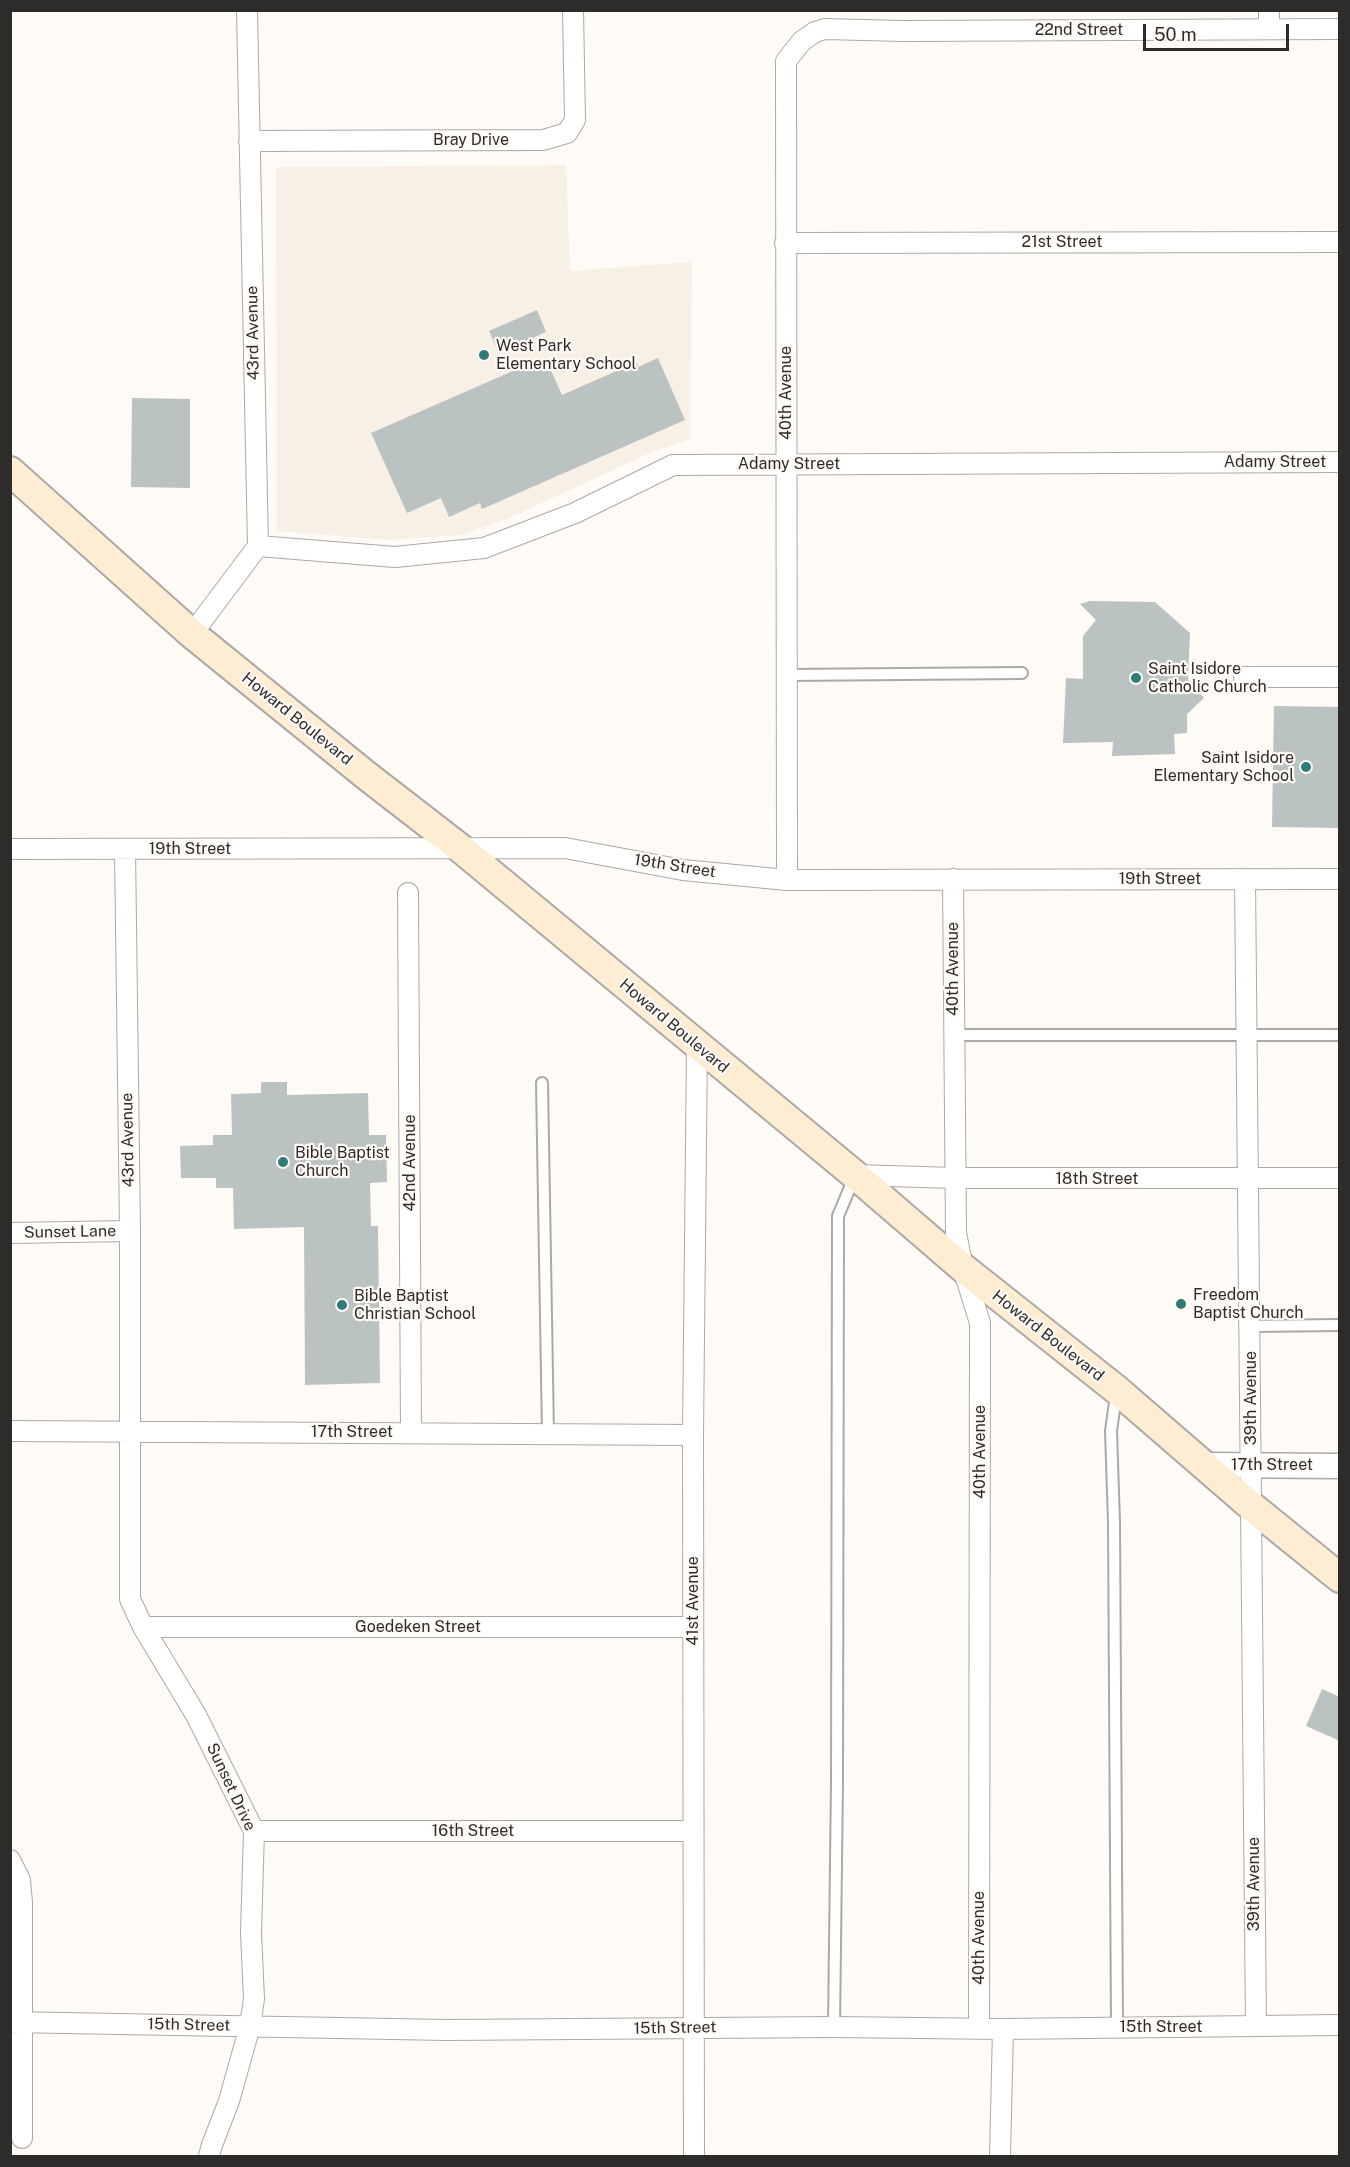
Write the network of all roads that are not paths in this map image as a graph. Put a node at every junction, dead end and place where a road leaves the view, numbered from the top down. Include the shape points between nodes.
1 (247, 10) edge
2 (573, 10) edge
3 (1269, 20) edge
4 (1340, 29) edge
5 (855, 30) joint
6 (249, 141) junction
7 (1340, 242) edge
8 (785, 243) junction
9 (1340, 462) edge
10 (786, 465) junction
11 (10, 471) edge
12 (258, 546) junction
13 (192, 634) junction
14 (1022, 674) dead end
15 (786, 675) junction
16 (1244, 677) dead end
17 (1340, 677) edge
18 (460, 848) junction
19 (10, 849) edge
20 (125, 849) junction
21 (953, 879) junction
22 (1245, 879) junction
23 (1340, 879) edge
24 (787, 880) junction
25 (408, 893) dead end
26 (953, 1035) junction
27 (1340, 1035) edge
28 (1247, 1036) junction
29 (697, 1046) junction
30 (542, 1083) dead end
31 (855, 1175) junction
32 (955, 1178) junction
33 (1340, 1178) edge
34 (1249, 1179) junction
35 (129, 1232) junction
36 (10, 1233) edge
37 (963, 1268) junction
38 (1340, 1325) edge
39 (1250, 1326) junction
40 (1117, 1390) junction
41 (10, 1431) edge
42 (130, 1431) junction
43 (411, 1432) junction
44 (548, 1434) junction
45 (693, 1435) junction
46 (1204, 1465) junction
47 (1251, 1465) junction
48 (1340, 1466) edge
49 (1251, 1506) junction
50 (1340, 1578) edge
51 (143, 1627) junction
52 (693, 1627) junction
53 (254, 1831) junction
54 (693, 1831) junction
55 (10, 1860) edge
56 (17, 2022) edge
57 (1340, 2025) edge
58 (250, 2026) junction
59 (1256, 2026) junction
60 (834, 2027) junction
61 (1117, 2027) junction
62 (692, 2028) junction
63 (979, 2028) junction
64 (1003, 2028) junction
65 (22, 2138) dead end
66 (209, 2157) edge
67 (694, 2157) edge
68 (1000, 2157) edge

1 - 6 street, 43rd Avenue
2 - 6 street, Bray Drive via 575,120 567,133 543,140
3 - 4 street, 22nd Street
3 - 5 street, 22nd Street
5 - 8 street, 40th Avenue via 815,32 786,61
6 - 12 street, 43rd Avenue
7 - 8 street, 21st Street
8 - 10 street, 40th Avenue
9 - 10 street, Adamy Street
10 - 12 street, Adamy Street via 673,465 575,513 484,548 395,557
10 - 15 street, 40th Avenue
11 - 13 main road, Howard Boulevard
12 - 13 street
13 - 18 main road, Howard Boulevard
14 - 15 lane
15 - 24 street, 40th Avenue
16 - 17 street
18 - 20 street, 19th Street
18 - 24 street, 19th Street via 565,848 683,870
18 - 29 main road, Howard Boulevard
19 - 20 street, 19th Street
20 - 35 street, 43rd Avenue
21 - 22 street, 19th Street
21 - 24 street, 19th Street
21 - 26 street, 40th Avenue
22 - 23 street, 19th Street
22 - 28 street, 39th Avenue
25 - 43 street, 42nd Avenue
26 - 28 lane
26 - 32 street, 40th Avenue
27 - 28 lane
28 - 34 street, 39th Avenue
29 - 31 main road, Howard Boulevard
29 - 45 street, 41st Avenue
30 - 44 lane
31 - 32 street, 18th Street
31 - 37 main road, Howard Boulevard
31 - 60 lane via 838,1216
32 - 34 street, 18th Street
32 - 37 street, 40th Avenue via 956,1233
33 - 34 street, 18th Street
34 - 39 street, 39th Avenue
35 - 36 street, Sunset Lane
35 - 42 street, 43rd Avenue
37 - 40 main road, Howard Boulevard
37 - 63 street, 40th Avenue via 980,1323
38 - 39 lane
39 - 47 street, 39th Avenue
40 - 46 main road, Howard Boulevard
40 - 61 lane via 1111,1431
41 - 42 street, 17th Street
42 - 43 street, 17th Street
42 - 51 street, Sunset Drive via 130,1599
43 - 44 street, 17th Street
44 - 45 street, 17th Street
45 - 52 street, 41st Avenue
46 - 47 street, 17th Street
46 - 49 main road, Howard Boulevard
47 - 48 street, 17th Street
47 - 49 street, 39th Avenue
49 - 50 main road, Howard Boulevard
49 - 59 street, 39th Avenue
51 - 52 street, Goedeken Street
51 - 53 street, Sunset Drive via 196,1715
52 - 54 street, 41st Avenue
53 - 54 street, 16th Street
53 - 58 street, Sunset Drive via 254,1999
54 - 62 street, 41st Avenue
55 - 56 street via 20,1880
56 - 58 street, 15th Street
56 - 65 street
57 - 59 street, 15th Street
58 - 62 street, 15th Street via 447,2030
58 - 66 street, Sunset Drive
59 - 61 street, 15th Street
60 - 62 street, 15th Street
60 - 63 street, 15th Street
61 - 64 street, 15th Street
62 - 67 street, 41st Avenue
63 - 64 street, 15th Street
64 - 68 street

